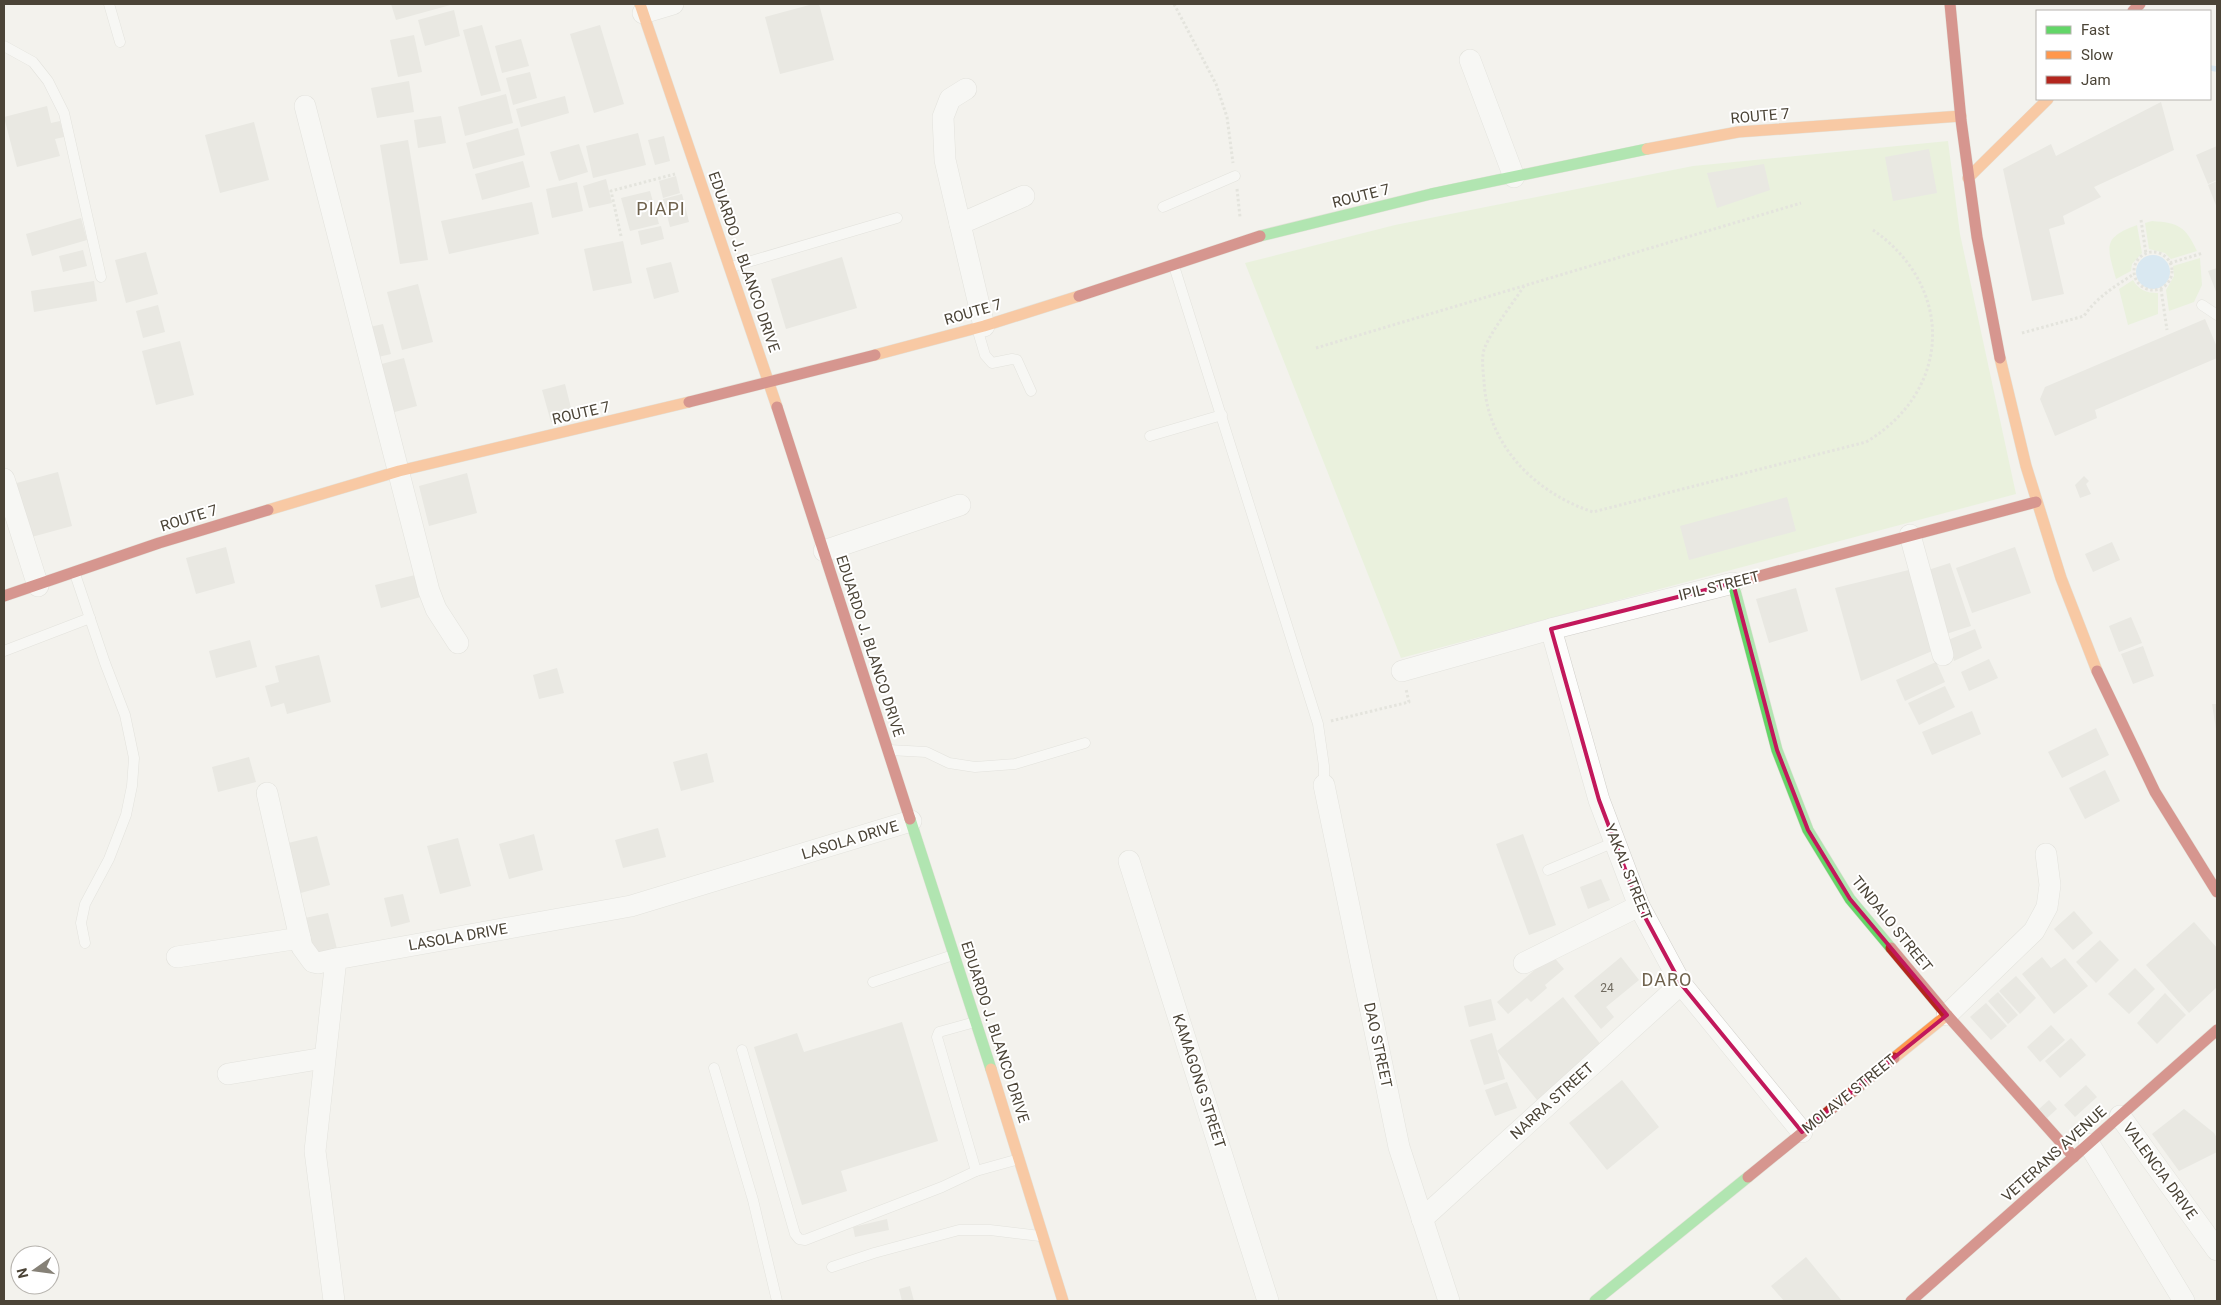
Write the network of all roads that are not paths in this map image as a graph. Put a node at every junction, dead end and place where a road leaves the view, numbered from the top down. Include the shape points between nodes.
1 (109, 4) edge
2 (673, 4) edge
3 (1950, 4) edge
4 (642, 8) edge
5 (120, 42) dead end
6 (4, 46) edge
7 (1470, 60) dead end
8 (966, 89) dead end
9 (2047, 100) edge
10 (305, 106) dead end
11 (1961, 116) junction
12 (1235, 176) road end
13 (1514, 176) junction
14 (1968, 178) junction
15 (1024, 196) dead end
16 (1163, 207) dead end
17 (897, 218) dead end
18 (960, 224) junction
19 (1174, 265) junction
20 (730, 267) junction
21 (101, 277) dead end
22 (2202, 305) dead end
23 (2217, 315) edge
24 (980, 326) junction
25 (770, 383) junction
26 (1031, 391) dead end
27 (1222, 415) junction
28 (1150, 436) dead end
29 (399, 471) junction
30 (4, 479) edge
31 (2036, 502) junction
32 (960, 505) dead end
33 (1910, 535) junction
34 (824, 551) junction
35 (75, 573) junction
36 (1733, 583) junction
37 (38, 586) junction
38 (4, 596) edge
39 (90, 618) junction
40 (1551, 629) junction
41 (458, 643) dead end
42 (4, 651) edge
43 (1943, 655) dead end
44 (1402, 671) road end
45 (1085, 743) dead end
46 (888, 750) junction
47 (1324, 785) joint
48 (267, 793) dead end
49 (911, 821) junction
50 (1615, 842) junction
51 (2046, 854) dead end
52 (1129, 861) dead end
53 (1548, 870) dead end
54 (2217, 892) edge
55 (1638, 906) junction
56 (300, 938) junction
57 (85, 943) dead end
58 (954, 954) junction
59 (177, 957) dead end
60 (336, 959) junction
61 (1524, 963) dead end
62 (873, 982) dead end
63 (1681, 984) junction
64 (1947, 1015) junction
65 (976, 1021) junction
66 (2217, 1030) edge
67 (742, 1050) dead end
68 (324, 1058) junction
69 (714, 1068) dead end
70 (228, 1074) dead end
71 (2120, 1116) junction
72 (1802, 1132) junction
73 (2081, 1150) junction
74 (1019, 1159) junction
75 (976, 1171) junction
76 (1422, 1219) junction
77 (1043, 1237) junction
78 (2217, 1250) edge
79 (832, 1267) dead end
80 (334, 1301) edge
81 (777, 1301) edge
82 (1063, 1301) edge
83 (1268, 1301) edge
84 (1449, 1301) edge
85 (1595, 1301) edge
86 (1912, 1301) edge
87 (2184, 1301) edge

1 - 5 lane
2 - 4 street
3 - 11 main road
4 - 20 main road, EDUARDO J. BLANCO DRIVE
6 - 21 lane via 33,62 48,81 64,113
7 - 13 street
8 - 18 street via 950,99 943,116 945,160
9 - 14 main road
10 - 29 street
11 - 13 main road, ROUTE 7 via 1738,132
11 - 14 main road
12 - 16 lane
13 - 19 main road, ROUTE 7 via 1243,240
14 - 31 main road via 1998,354 2018,442
15 - 18 street
17 - 20 lane
18 - 24 street
19 - 24 main road, ROUTE 7
19 - 27 lane
20 - 25 main road, EDUARDO J. BLANCO DRIVE
22 - 23 lane
24 - 25 main road, ROUTE 7
24 - 26 lane via 989,361 1017,360
25 - 29 main road, ROUTE 7
25 - 34 main road, EDUARDO J. BLANCO DRIVE
27 - 28 lane
27 - 47 lane via 1318,724
29 - 35 main road, ROUTE 7 via 159,543
29 - 41 street via 429,591 436,609
30 - 37 street
31 - 33 main road, IPIL STREET
31 - 54 main road via 2074,616 2123,728 2189,850
32 - 34 street
33 - 36 main road, IPIL STREET
33 - 43 street
34 - 46 main road, EDUARDO J. BLANCO DRIVE
35 - 37 main road, ROUTE 7
35 - 39 lane
36 - 40 street, IPIL STREET
36 - 64 main road, TINDALO STREET via 1777,750 1808,830 1850,899
37 - 38 main road, ROUTE 7
39 - 42 lane
39 - 57 lane via 125,715 134,758 126,815 109,859 85,904 81,923
40 - 44 street, IPIL STREET
40 - 50 street, YAKAL STREET via 1599,800
45 - 46 lane via 1015,764 975,768 950,763 926,752
46 - 49 main road, EDUARDO J. BLANCO DRIVE
47 - 76 street, DAO STREET via 1400,1148
48 - 56 street
49 - 58 main road, EDUARDO J. BLANCO DRIVE
49 - 60 street, LASOLA DRIVE via 630,906
50 - 53 lane
50 - 55 street, YAKAL STREET
51 - 64 street, MOLAVE STREET via 2050,885 2047,908 2034,931
52 - 83 street, KAMAGONG STREET
55 - 61 street
55 - 63 street, YAKAL STREET
56 - 59 street
56 - 60 street, LASOLA DRIVE via 302,947 313,962
58 - 62 lane
58 - 65 main road, EDUARDO J. BLANCO DRIVE
60 - 68 street
63 - 72 street, YAKAL STREET
63 - 76 street, NARRA STREET
64 - 72 main road, MOLAVE STREET
64 - 73 main road, TINDALO STREET
65 - 74 main road, EDUARDO J. BLANCO DRIVE
65 - 75 lane via 939,1032 937,1037
66 - 71 main road, VETERANS AVENUE
67 - 75 lane via 799,1239 805,1240
68 - 70 street
68 - 80 street via 315,1151
69 - 81 lane via 753,1200
71 - 73 main road, VETERANS AVENUE
71 - 78 street, VALENCIA DRIVE
72 - 85 main road, MOLAVE STREET
73 - 86 main road, VETERANS AVENUE
73 - 87 street
74 - 75 lane
74 - 77 main road, EDUARDO J. BLANCO DRIVE
76 - 84 street, DAO STREET
77 - 79 lane via 990,1230 959,1230
77 - 82 main road, EDUARDO J. BLANCO DRIVE

